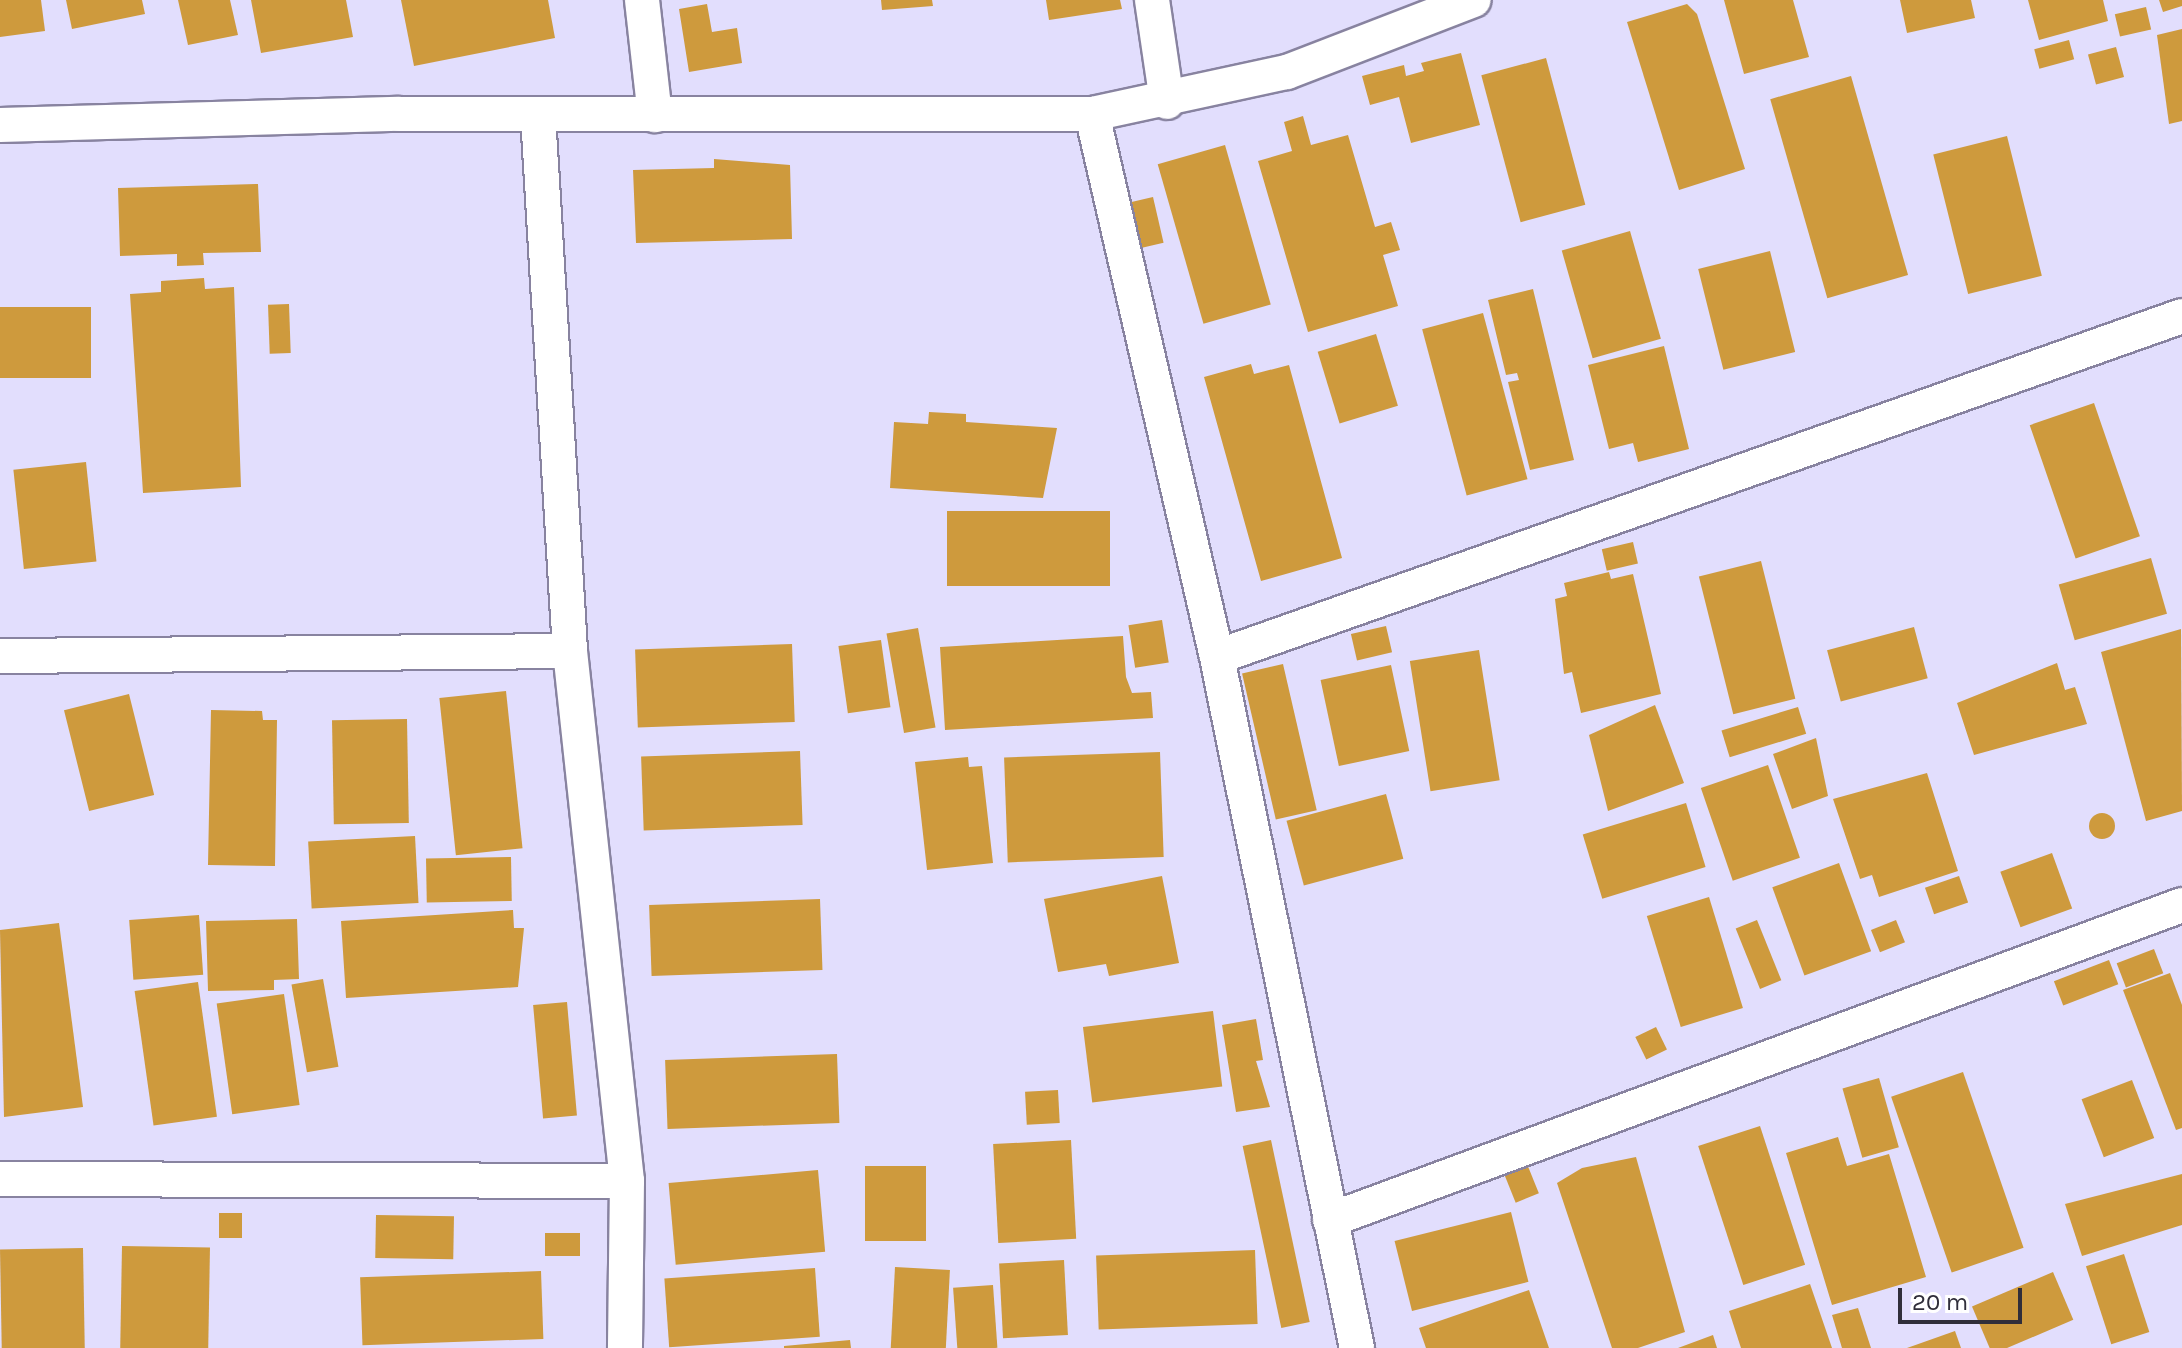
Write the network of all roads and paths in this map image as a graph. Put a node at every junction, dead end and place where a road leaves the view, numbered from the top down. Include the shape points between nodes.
1 (642, 0) edge
2 (1152, 0) edge
3 (1474, 0) edge
4 (1167, 102) junction
5 (1092, 114) junction
6 (538, 115) junction
7 (655, 115) junction
8 (0, 125) edge
9 (2182, 316) edge
10 (570, 651) junction
11 (0, 656) edge
12 (1217, 657) junction
13 (2182, 905) edge
14 (0, 1179) edge
15 (627, 1181) junction
16 (1330, 1220) junction
17 (625, 1348) edge
18 (1357, 1348) edge

1 - 7 street
2 - 4 street
3 - 4 street via 1329,58
4 - 5 street
5 - 7 street
5 - 12 street
6 - 7 street
6 - 8 street
6 - 10 street
9 - 12 street
10 - 11 street
10 - 15 street
12 - 16 street
13 - 16 street
14 - 15 street
15 - 17 street
16 - 18 street

